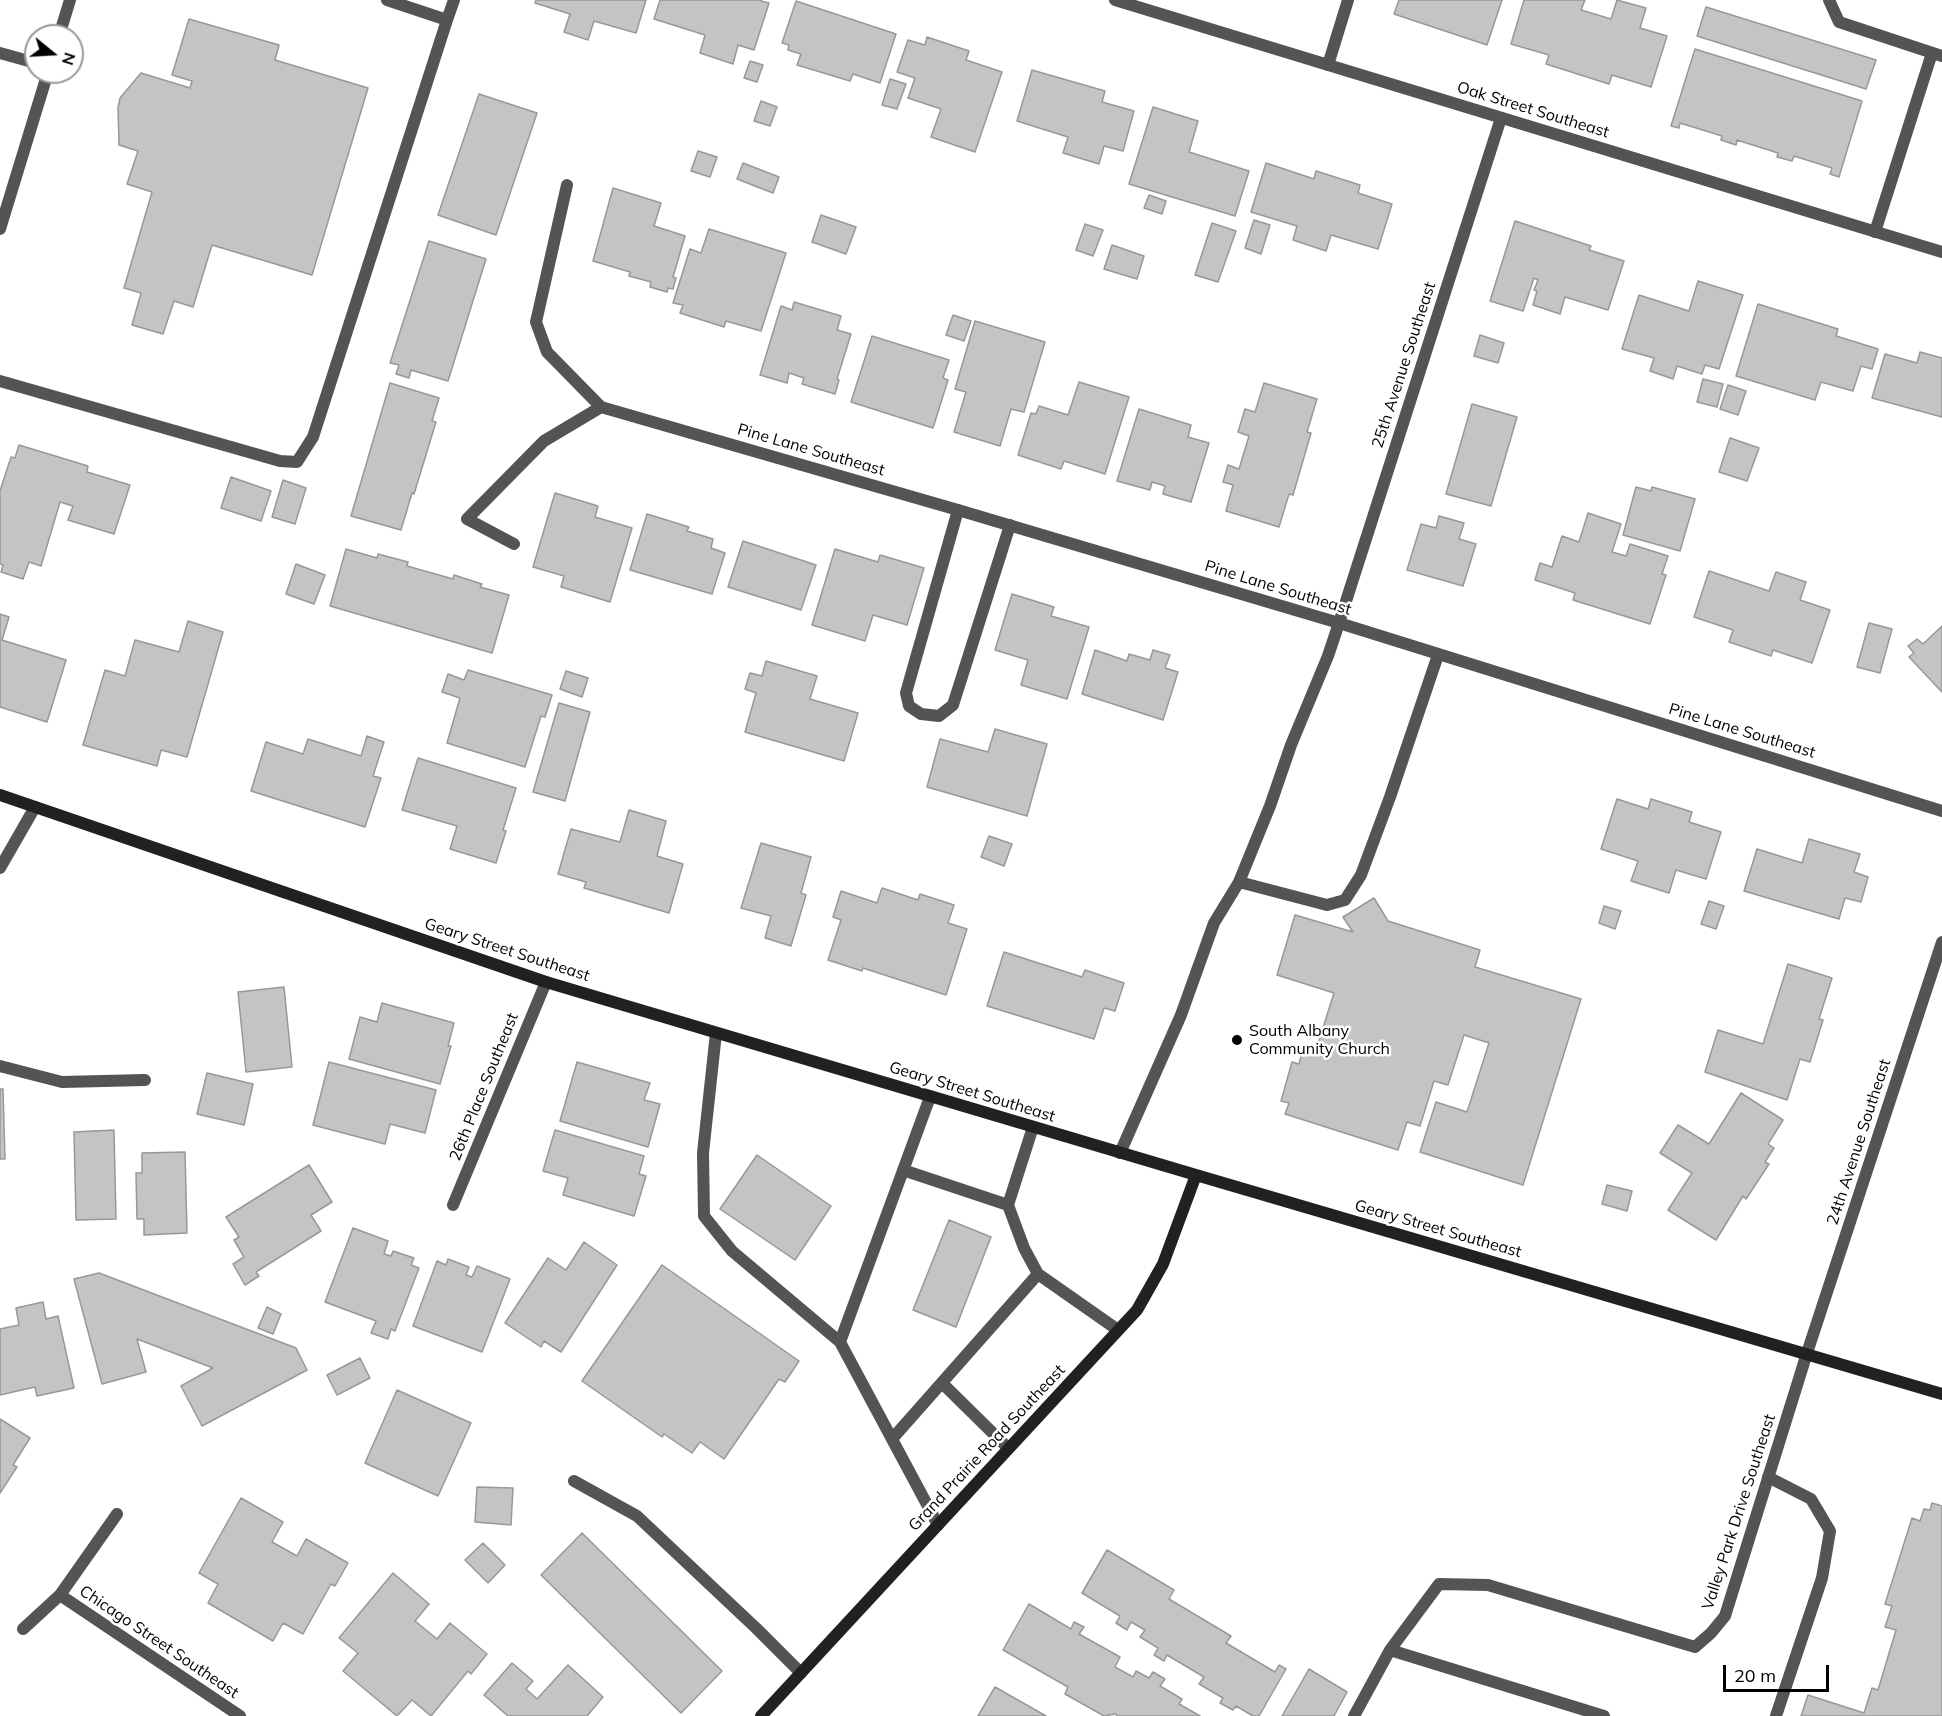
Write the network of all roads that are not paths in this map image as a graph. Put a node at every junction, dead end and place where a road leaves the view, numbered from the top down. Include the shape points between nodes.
1 (70, 0) edge
2 (387, 0) edge
3 (454, 0) edge
4 (1115, 0) edge
5 (1348, 0) edge
6 (1829, 0) edge
7 (447, 20) junction
8 (63, 24) edge
9 (0, 52) edge
10 (1937, 55) edge
11 (24, 59) edge
12 (1328, 65) junction
13 (44, 84) edge
14 (1501, 117) junction
15 (567, 185) dead end
16 (0, 229) edge
17 (1875, 232) junction
18 (1942, 252) edge
19 (0, 381) edge
20 (601, 407) junction
21 (958, 510) junction
22 (1010, 525) junction
23 (514, 544) dead end
24 (1339, 623) junction
25 (1438, 655) junction
26 (0, 795) edge
27 (35, 807) junction
28 (1942, 811) edge
29 (0, 868) edge
30 (1239, 882) junction
31 (1942, 942) edge
32 (546, 982) junction
33 (716, 1033) junction
34 (0, 1066) edge
35 (145, 1080) dead end
36 (930, 1097) junction
37 (1034, 1127) junction
38 (1120, 1153) junction
39 (903, 1170) junction
40 (1196, 1175) junction
41 (453, 1205) dead end
42 (1008, 1205) junction
43 (1038, 1274) junction
44 (1118, 1330) junction
45 (840, 1342) junction
46 (1807, 1353) junction
47 (942, 1383) junction
48 (1942, 1394) edge
49 (892, 1439) junction
50 (1008, 1449) junction
51 (1768, 1477) junction
52 (574, 1481) dead end
53 (117, 1514) dead end
54 (938, 1525) junction
55 (60, 1596) junction
56 (23, 1629) dead end
57 (1390, 1650) junction
58 (801, 1673) junction
59 (240, 1716) edge
60 (761, 1716) edge
61 (1354, 1716) edge
62 (1604, 1716) edge
63 (1776, 1716) edge

1 - 8 street
2 - 7 street
3 - 7 street
4 - 12 street, Oak Street Southeast
5 - 12 street
6 - 10 street via 1839,22
7 - 19 street via 313,437 297,462 280,461
9 - 11 street
10 - 17 street
12 - 14 street, Oak Street Southeast
13 - 16 street
14 - 17 street, Oak Street Southeast
14 - 24 street, 25th Avenue Southeast
15 - 20 street via 536,322 547,352
17 - 18 street, Oak Street Southeast
20 - 21 street, Pine Lane Southeast
20 - 23 street via 544,441 466,519
21 - 22 street, Pine Lane Southeast
21 - 22 street via 906,693 909,706 921,714 939,716 953,705
22 - 24 street, Pine Lane Southeast
24 - 25 street, Pine Lane Southeast
24 - 30 street, 25th Avenue Southeast
25 - 28 street, Pine Lane Southeast
25 - 30 street via 1361,875 1345,900 1327,905
26 - 27 main road, Geary Street Southeast
27 - 29 street
27 - 32 main road, Geary Street Southeast
30 - 38 street, 25th Avenue Southeast via 1214,923 1181,1015
31 - 46 street, 24th Avenue Southeast
32 - 33 main road, Geary Street Southeast
32 - 41 street, 26th Place Southeast
33 - 36 main road, Geary Street Southeast
33 - 45 street via 703,1153 704,1216 732,1251
34 - 35 street via 62,1082
36 - 37 main road, Geary Street Southeast
36 - 39 street
37 - 38 main road, Geary Street Southeast
37 - 42 street
38 - 40 main road, Geary Street Southeast
39 - 42 street
39 - 45 street
40 - 44 main road, Grand Prairie Road Southeast via 1163,1264 1137,1310
40 - 46 main road, Geary Street Southeast
42 - 43 street
43 - 44 street
43 - 47 street
44 - 50 main road, Grand Prairie Road Southeast
45 - 49 street
46 - 48 main road, Geary Street Southeast
46 - 51 street, Valley Park Drive Southeast
47 - 49 street
47 - 50 street
49 - 54 street
50 - 54 main road, Grand Prairie Road Southeast
51 - 57 street, Valley Park Drive Southeast via 1725,1616 1695,1647 1488,1585 1439,1584
51 - 63 street via 1811,1499 1830,1531 1822,1578
52 - 58 street via 637,1516
53 - 55 street
54 - 58 main road, Grand Prairie Road Southeast
55 - 56 street
55 - 59 street, Chicago Street Southeast
57 - 61 street, Valley Park Drive Southeast
57 - 62 street
58 - 60 main road, Grand Prairie Road Southeast

